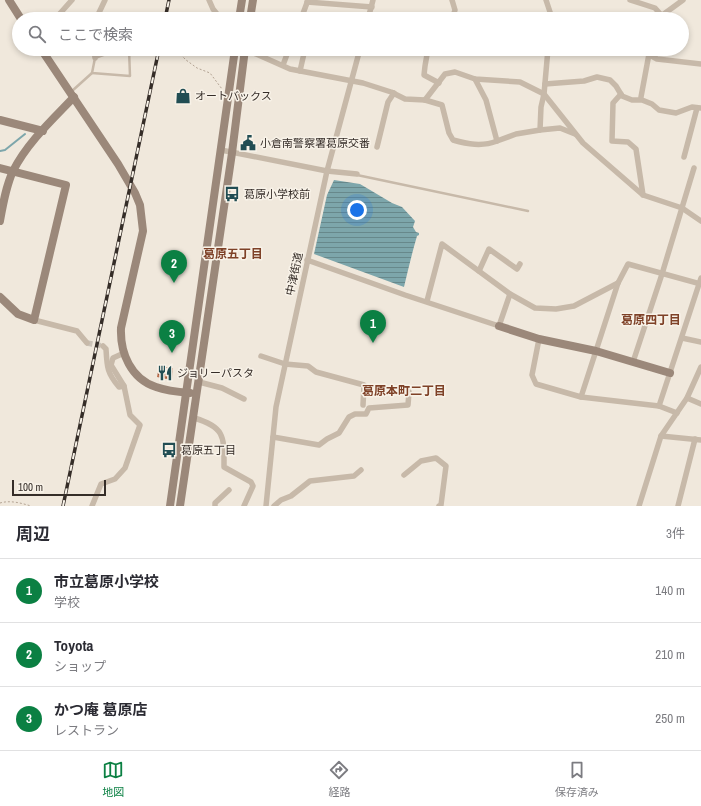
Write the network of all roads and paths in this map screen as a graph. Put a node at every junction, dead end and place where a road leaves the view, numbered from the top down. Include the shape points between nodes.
1 (9, 0) edge
2 (72, 0) edge
3 (105, 0) edge
4 (209, 0) edge
5 (242, 0) edge
6 (253, 0) edge
7 (374, 0) edge
8 (452, 0) edge
9 (546, 0) edge
10 (630, 0) edge
11 (683, 0) edge
12 (308, 1) edge
13 (372, 7) junction
14 (17, 12) edge
15 (61, 12) edge
16 (99, 12) edge
17 (215, 12) edge
18 (240, 12) edge
19 (251, 12) edge
20 (304, 12) edge
21 (370, 12) edge
22 (454, 12) edge
23 (550, 12) edge
24 (657, 12) edge
25 (666, 12) edge
26 (46, 56) edge
27 (101, 56) edge
28 (129, 56) edge
29 (182, 56) edge
30 (234, 56) edge
31 (244, 56) edge
32 (262, 56) edge
33 (286, 56) edge
34 (303, 56) edge
35 (358, 56) edge
36 (427, 56) edge
37 (547, 56) edge
38 (649, 56) edge
39 (653, 56) edge
40 (95, 58) joint
41 (701, 64) edge
42 (283, 65) junction
43 (300, 70) junction
44 (92, 73) junction
45 (475, 79) junction
46 (351, 80) junction
47 (439, 83) junction
48 (545, 84) junction
49 (394, 93) junction
50 (544, 94) junction
51 (621, 94) junction
52 (72, 95) junction
53 (228, 97) junction
54 (641, 97) dead end
55 (425, 100) junction
56 (699, 108) edge
57 (0, 120) edge
58 (43, 130) junction
59 (540, 130) junction
60 (577, 135) junction
61 (497, 141) junction
62 (377, 147) dead end
63 (221, 150) junction
64 (232, 153) junction
65 (684, 157) dead end
66 (0, 168) edge
67 (694, 168) dead end
68 (327, 170) junction
69 (13, 171) junction
70 (357, 174) joint
71 (644, 195) junction
72 (682, 208) junction
73 (528, 211) dead end
74 (0, 221) edge
75 (701, 221) edge
76 (307, 260) junction
77 (520, 264) dead end
78 (479, 271) junction
79 (662, 274) junction
80 (701, 278) edge
81 (618, 282) junction
82 (700, 284) edge
83 (510, 294) junction
84 (0, 297) edge
85 (426, 301) junction
86 (34, 320) junction
87 (499, 326) junction
88 (682, 338) junction
89 (538, 339) junction
90 (701, 342) edge
91 (87, 344) tunnel mouth
92 (103, 346) dead end
93 (596, 351) junction
94 (124, 353) junction
95 (261, 356) dead end
96 (633, 362) junction
97 (285, 364) junction
98 (701, 367) edge
99 (670, 373) junction
100 (199, 382) junction
101 (124, 386) junction
102 (409, 392) dead end
103 (186, 393) junction
104 (198, 394) junction
105 (581, 397) junction
106 (687, 398) junction
107 (244, 399) dead end
108 (701, 404) edge
109 (363, 405) dead end
110 (659, 406) junction
111 (677, 413) junction
112 (194, 418) junction
113 (661, 436) junction
114 (273, 437) junction
115 (698, 440) edge
116 (361, 470) dead end
117 (404, 475) dead end
118 (229, 490) dead end
119 (0, 503) edge
120 (31, 506) edge
121 (92, 506) edge
122 (170, 506) edge
123 (180, 506) edge
124 (215, 506) edge
125 (244, 506) edge
126 (266, 506) edge
127 (274, 506) edge
128 (439, 506) edge
129 (639, 506) edge
130 (678, 506) edge

1 - 14 street
2 - 15 street
3 - 16 street
4 - 17 street
5 - 18 street
6 - 19 street
7 - 13 street
8 - 22 street
9 - 23 street
10 - 24 street via 655,8
11 - 25 street
12 - 13 street
12 - 20 street
13 - 21 street
26 - 52 street
27 - 40 lane
28 - 44 lane via 130,76
29 - 53 path via 197,68 210,73
30 - 53 street
31 - 64 street
32 - 42 street
33 - 42 street
34 - 43 street
35 - 46 street, 中津街道
36 - 47 street via 424,75
37 - 48 street
38 - 54 street
39 - 41 street
40 - 44 lane
42 - 43 street
43 - 46 street
44 - 52 lane
45 - 47 street via 455,72 445,74
45 - 50 street via 520,82
45 - 61 street via 486,100
46 - 49 street
46 - 68 street, 中津街道
47 - 55 street
48 - 50 street
48 - 51 street via 584,81 597,77 610,80
49 - 55 street via 405,99
49 - 62 street via 388,102
50 - 59 street
50 - 60 street
51 - 56 street via 632,100 652,104 659,110 676,113 692,107
51 - 71 street via 613,103 612,141 628,142 636,149
52 - 58 street
52 - 94 street via 118,164 140,205 143,231 121,328
53 - 63 street
55 - 61 street via 442,105 453,140 472,145
56 - 65 street
57 - 58 street
58 - 69 street
59 - 60 street via 560,128
59 - 61 street via 516,134
60 - 71 street via 583,144
63 - 64 street
63 - 103 street
64 - 68 street
64 - 100 street
66 - 69 street
67 - 72 street
68 - 70 street
68 - 76 street, 中津街道
69 - 74 street
69 - 86 street via 66,185
70 - 73 lane
71 - 72 street
72 - 75 street
72 - 79 street
76 - 85 street
76 - 97 street, 中津街道
77 - 78 street via 517,269 489,249
78 - 83 street
78 - 85 street via 442,244
79 - 81 street via 628,264
79 - 82 street
79 - 96 street
80 - 82 street
81 - 83 street via 574,306 556,309 535,308
81 - 93 street
82 - 88 street
83 - 87 street
84 - 86 street via 18,314
85 - 87 street
86 - 91 street via 77,331
87 - 89 street
88 - 90 street
88 - 99 street
89 - 93 street
89 - 105 street via 532,375 536,384
92 - 101 street via 106,349 111,377 119,387
93 - 96 street
93 - 105 street
94 - 101 street via 114,358 111,365
94 - 103 street via 135,374 144,382
95 - 97 street
96 - 99 street
97 - 109 street via 308,366 316,372 364,385
97 - 114 street, 中津街道
98 - 106 street
99 - 110 street
100 - 104 street
100 - 107 street via 222,388
101 - 121 street via 130,415 140,426 125,468 115,479 101,484
102 - 114 street via 408,405 368,408 366,414 349,417 339,433 319,445
103 - 104 street
103 - 122 street
104 - 112 street
105 - 110 street
106 - 108 street
106 - 111 street
110 - 111 street
111 - 113 street
112 - 123 street
112 - 125 street via 204,421 218,430 222,436 224,467 251,482 253,486
113 - 115 street
113 - 129 street
114 - 126 street, 中津街道
115 - 130 street
116 - 127 street via 354,476 310,481
117 - 128 street via 421,461 436,458 446,466
118 - 124 street
119 - 120 path

